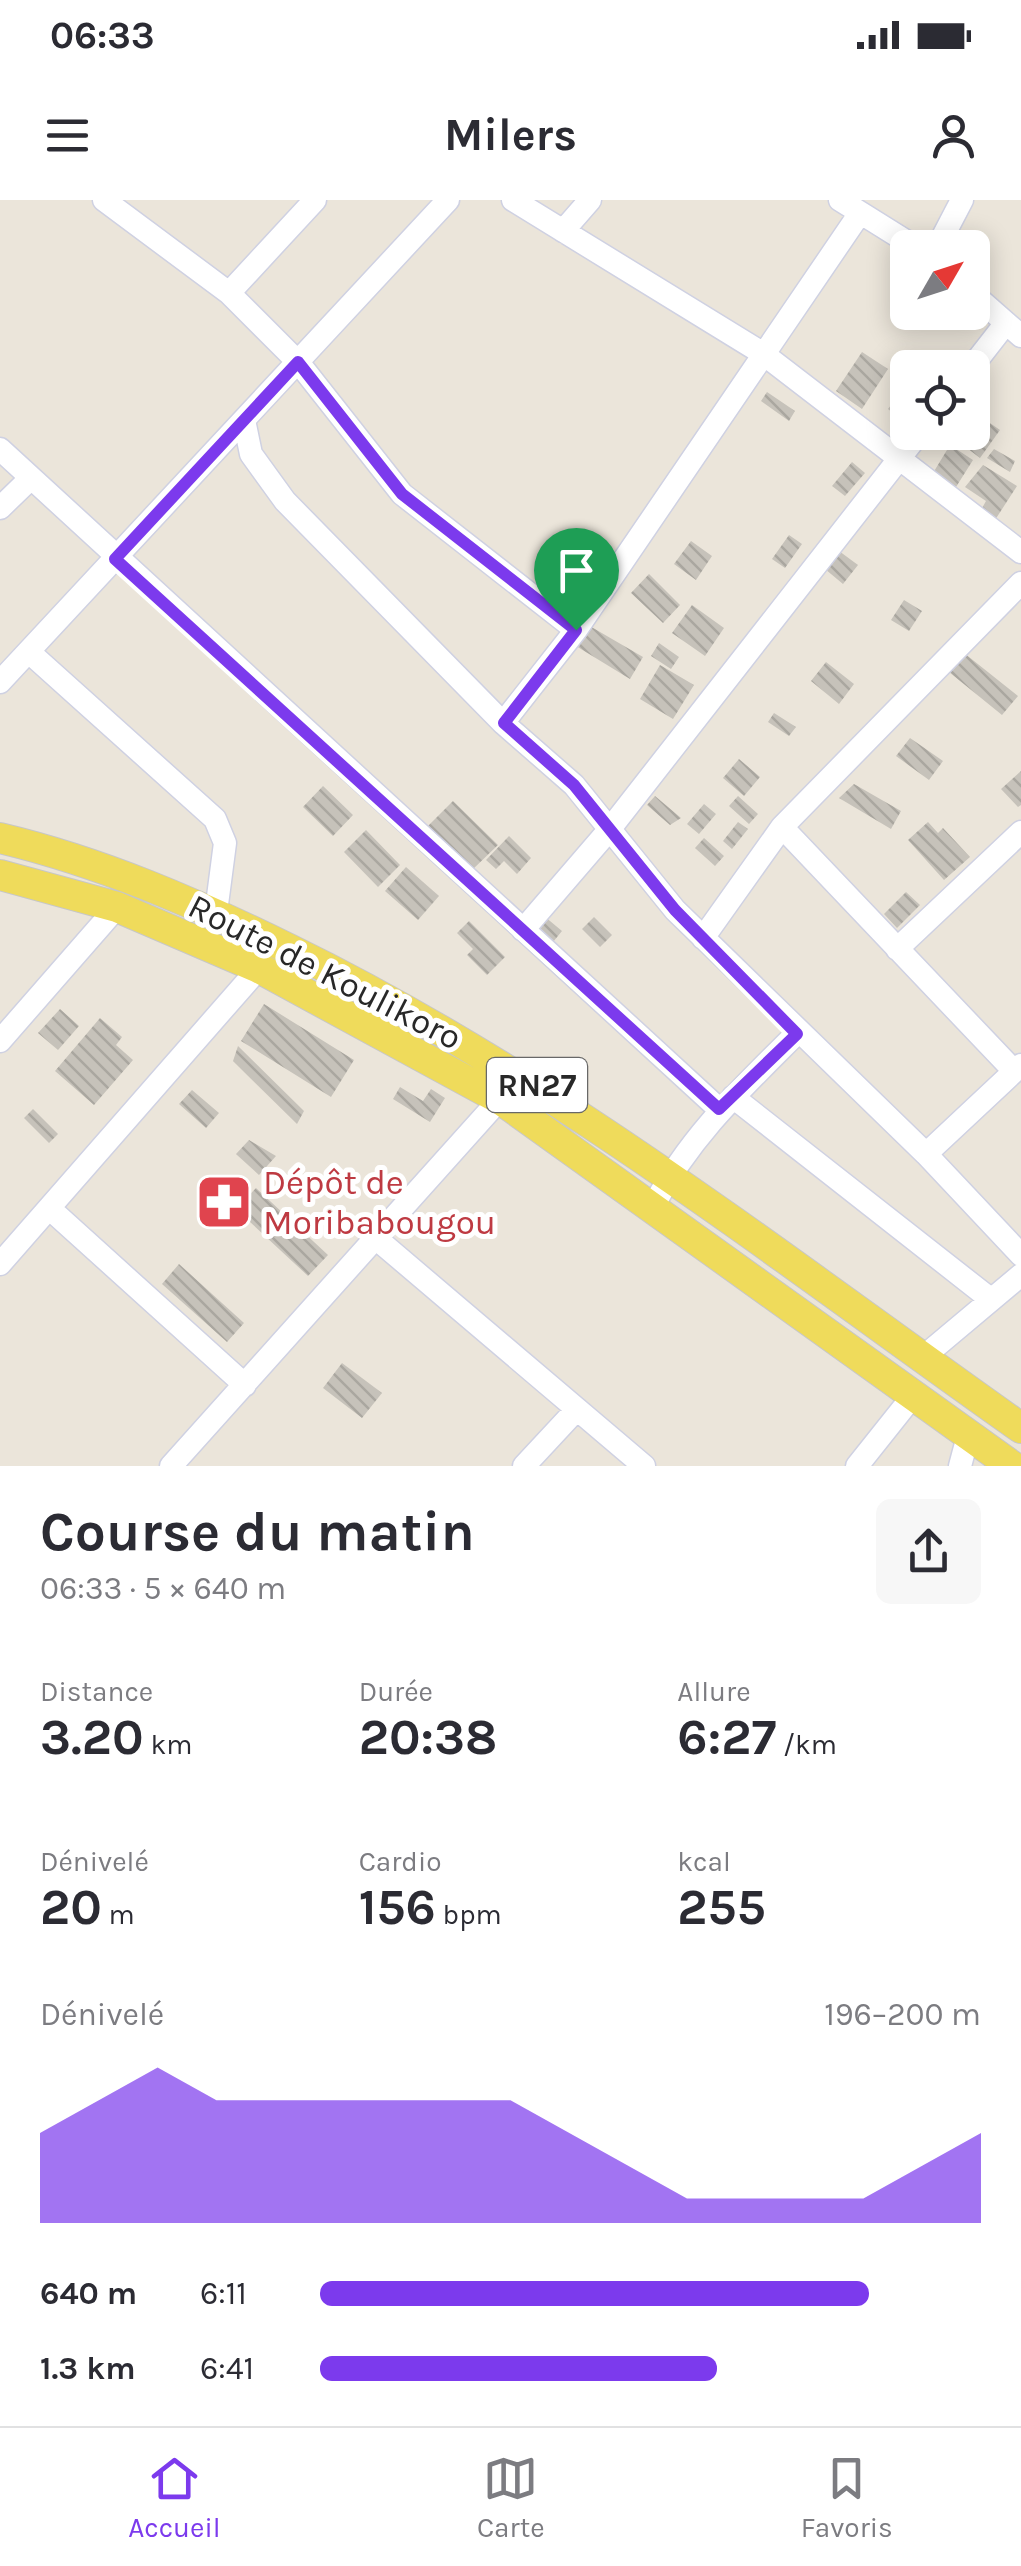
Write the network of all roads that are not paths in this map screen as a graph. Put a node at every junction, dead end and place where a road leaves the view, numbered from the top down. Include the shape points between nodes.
1 (104, 200) edge
2 (315, 200) edge
3 (448, 200) edge
4 (513, 200) edge
5 (590, 200) edge
6 (962, 200) edge
7 (850, 206) edge
8 (947, 230) edge
9 (563, 231) junction
10 (890, 231) edge
11 (230, 293) junction
12 (990, 308) edge
13 (1014, 329) edge
14 (990, 351) edge
15 (762, 353) junction
16 (298, 362) junction
17 (244, 420) junction
18 (0, 448) edge
19 (907, 450) edge
20 (900, 459) junction
21 (31, 478) junction
22 (0, 508) edge
23 (1021, 552) edge
24 (115, 559) junction
25 (1021, 584) edge
26 (576, 630) junction
27 (29, 652) junction
28 (0, 682) edge
29 (504, 723) junction
30 (782, 827) junction
31 (609, 830) junction
32 (1021, 832) edge
33 (0, 838) edge
34 (0, 875) edge
35 (117, 907) junction
36 (216, 912) junction
37 (523, 930) junction
38 (703, 938) junction
39 (897, 949) junction
40 (259, 968) junction
41 (797, 1034) junction
42 (0, 1041) edge
43 (1017, 1068) edge
44 (500, 1099) junction
45 (726, 1103) junction
46 (926, 1154) junction
47 (660, 1192) junction
48 (49, 1208) junction
49 (378, 1240) junction
50 (1021, 1256) edge
51 (0, 1264) edge
52 (1021, 1275) edge
53 (990, 1298) junction
54 (922, 1358) junction
55 (245, 1385) junction
56 (912, 1397) junction
57 (577, 1409) junction
58 (1021, 1428) edge
59 (968, 1436) junction
60 (171, 1466) edge
61 (524, 1466) edge
62 (644, 1466) edge
63 (857, 1466) edge
64 (960, 1466) edge
65 (1012, 1466) edge

1 - 11 street
2 - 11 street
3 - 16 street
4 - 9 street
5 - 9 street
6 - 8 street
7 - 10 street
7 - 15 street
9 - 15 street
11 - 16 street
12 - 13 street
13 - 14 street
15 - 20 street
15 - 26 street
16 - 17 street
16 - 26 street via 402,494
17 - 24 street
17 - 29 street via 252,454 285,500
18 - 21 street
19 - 20 street
20 - 23 street
20 - 31 street
21 - 22 street
21 - 24 street
24 - 27 street
24 - 37 street
25 - 30 street
26 - 29 street
27 - 28 street
27 - 36 street via 215,819 224,844
29 - 31 street via 574,785
30 - 38 street
30 - 39 street
31 - 37 street
31 - 38 street
32 - 39 street
33 - 36 main road, Route de Koulikoro / RN27
34 - 35 main road, Route de Koulikoro / RN27
35 - 40 main road, Route de Koulikoro / RN27
35 - 42 street
36 - 47 main road, Route de Koulikoro / RN27 via 538,1086
37 - 45 street
38 - 41 street
39 - 43 street
40 - 44 main road, Route de Koulikoro / RN27
40 - 48 street
41 - 45 street
41 - 46 street
43 - 46 street
44 - 47 main road, Route de Koulikoro / RN27
44 - 49 street
45 - 47 street
45 - 53 street
46 - 50 street
47 - 54 main road, Route de Koulikoro / RN27
47 - 56 main road, Route de Koulikoro / RN27
48 - 51 street
48 - 55 street
49 - 55 street
49 - 57 street
52 - 53 street
53 - 54 street
54 - 58 main road, Route de Koulikoro / RN27
55 - 60 street
56 - 59 main road, Route de Koulikoro / RN27
56 - 63 street
57 - 61 street
57 - 62 street
59 - 64 street
59 - 65 main road, Route de Koulikoro / RN27

